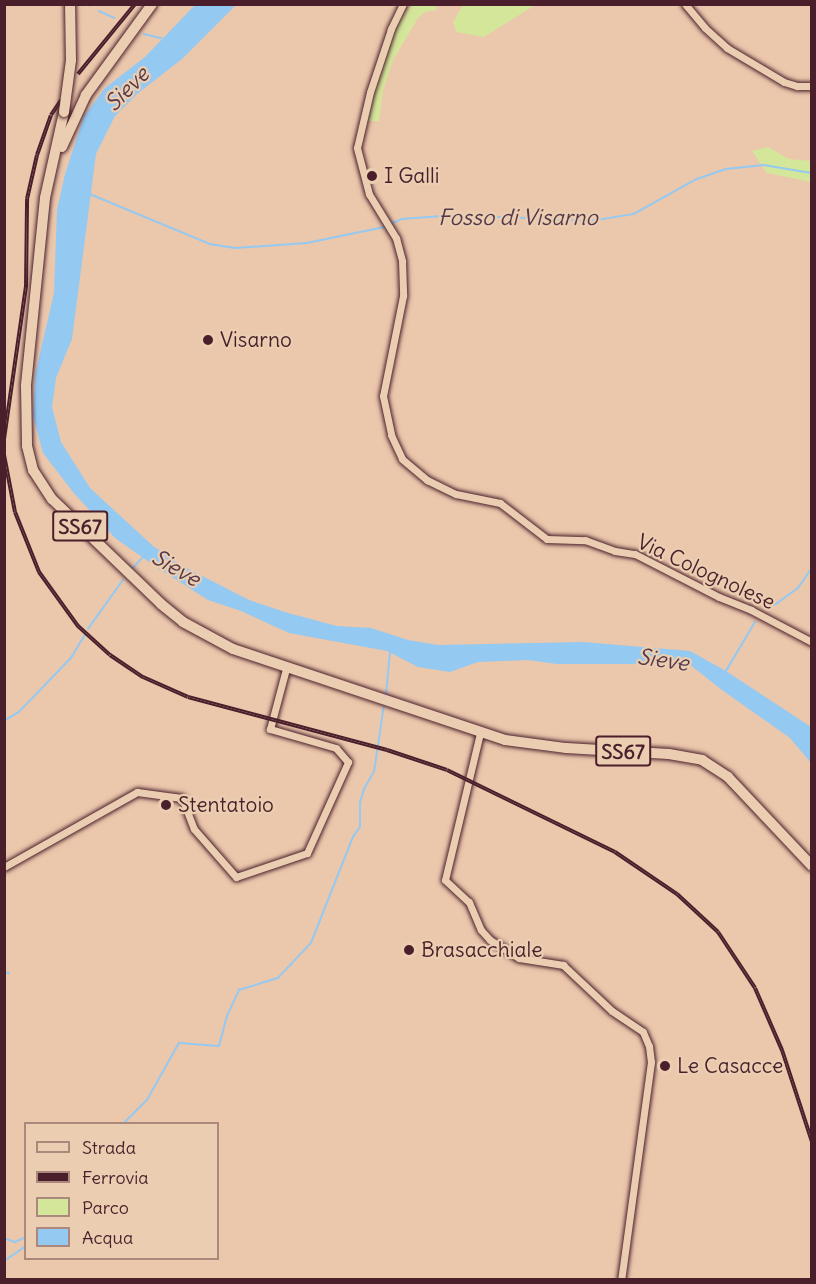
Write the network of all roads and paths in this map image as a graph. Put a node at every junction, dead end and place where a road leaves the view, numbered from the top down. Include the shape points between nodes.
1 (70, 4) edge
2 (152, 4) edge
3 (403, 4) edge
4 (685, 4) edge
5 (812, 86) edge
6 (45, 198) junction
7 (812, 642) edge
8 (286, 669) junction
9 (480, 732) junction
10 (812, 866) edge
11 (4, 867) edge
12 (621, 1280) edge

1 - 6 main road, SS67, bridge via 71,60
2 - 6 main road via 86,95 62,147
3 - 7 street, Via Colognolese via 369,92 357,148 369,194 396,238 402,261 403,296 383,396 391,435 402,459 427,480 456,494 500,503 547,539 585,540 648,559
4 - 5 street via 728,48 784,82
6 - 8 main road, SS67 via 26,386 27,446 33,470 60,507 183,622 233,649
8 - 9 main road, SS67
8 - 11 street via 270,729 336,748 348,762 307,853 236,877 194,829 182,798 137,792
9 - 10 main road, SS67 via 527,744 702,760 728,777
9 - 12 street via 445,880 469,902 490,940 519,958 563,965 612,1011 643,1032 649,1046 651,1062

